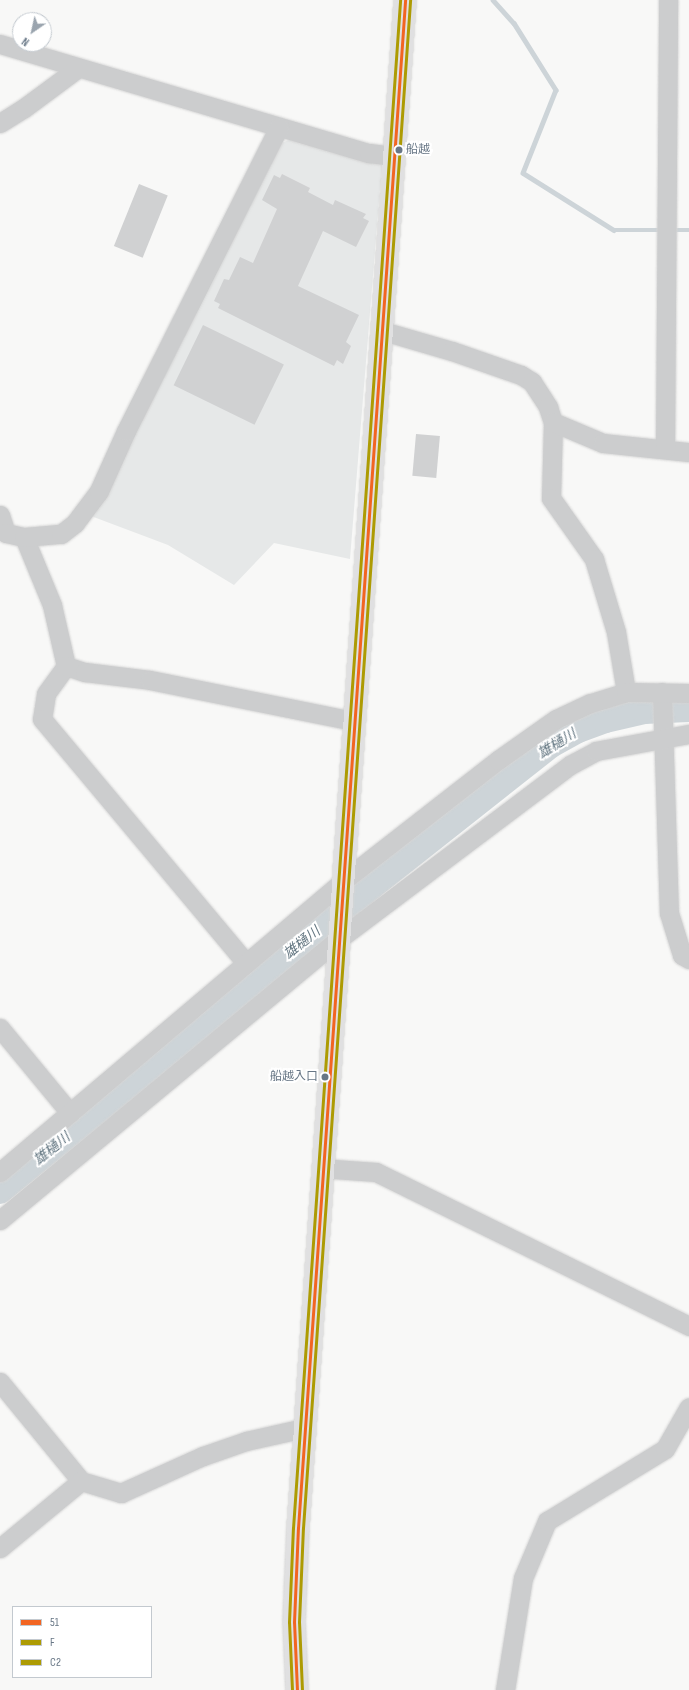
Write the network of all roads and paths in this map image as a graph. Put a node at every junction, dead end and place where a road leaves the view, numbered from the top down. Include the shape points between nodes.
1 (405, 0) edge
2 (668, 0) edge
3 (0, 44) edge
4 (78, 68) junction
5 (0, 122) edge
6 (279, 127) junction
7 (394, 156) junction
8 (383, 331) junction
9 (553, 422) junction
10 (666, 449) junction
11 (689, 452) edge
12 (0, 515) edge
13 (10, 535) edge
14 (66, 666) junction
15 (626, 692) junction
16 (662, 692) junction
17 (689, 693) edge
18 (354, 721) junction
19 (689, 734) edge
20 (662, 738) junction
21 (343, 886) junction
22 (340, 934) junction
23 (689, 959) edge
24 (246, 963) junction
25 (0, 1028) edge
26 (70, 1113) junction
27 (323, 1171) junction
28 (0, 1172) edge
29 (0, 1220) edge
30 (689, 1326) edge
31 (0, 1382) edge
32 (689, 1407) edge
33 (304, 1428) junction
34 (81, 1481) junction
35 (0, 1548) edge
36 (297, 1690) edge
37 (505, 1690) edge

1 - 7 main road
2 - 10 street
3 - 4 street
4 - 5 street via 24,108
4 - 6 street
6 - 7 street via 368,153
6 - 13 street via 126,431 99,491 75,523 61,534
7 - 8 main road
8 - 9 street via 521,375 532,382 548,407
8 - 18 main road
9 - 10 street via 603,443
9 - 15 street via 551,498 594,558 616,632
10 - 11 street
12 - 13 street
13 - 14 street via 52,606
14 - 18 street via 84,672 150,680
14 - 24 street via 46,694 42,718
15 - 16 street
15 - 21 street via 591,703 556,719 498,760
16 - 17 street
16 - 20 street
18 - 21 main road
19 - 20 street
20 - 22 street via 596,751 570,765
20 - 23 street via 669,913 682,955
21 - 22 main road
21 - 24 street
22 - 27 main road
22 - 29 street
24 - 26 street
25 - 26 street
26 - 28 street
27 - 30 street via 334,1169 376,1172
27 - 33 main road
31 - 34 street
32 - 37 street via 665,1449 547,1521 523,1578
33 - 34 street via 246,1440 203,1456 121,1493
33 - 36 main road via 294,1622
34 - 35 street

